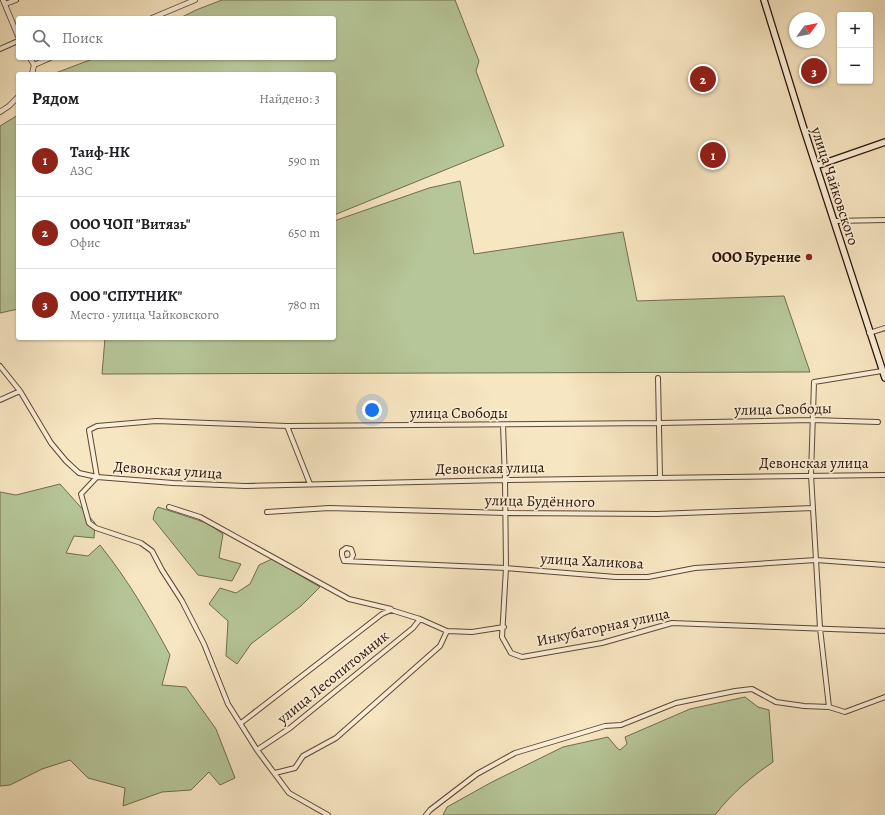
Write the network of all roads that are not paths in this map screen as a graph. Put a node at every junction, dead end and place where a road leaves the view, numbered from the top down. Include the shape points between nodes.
1 (16, 0) edge
2 (193, 0) edge
3 (764, 0) edge
4 (4, 2) edge
5 (157, 16) edge
6 (16, 31) edge
7 (16, 42) edge
8 (0, 49) edge
9 (31, 60) edge
10 (45, 60) edge
11 (34, 65) junction
12 (32, 72) edge
13 (16, 99) edge
14 (0, 112) edge
15 (885, 142) edge
16 (816, 166) junction
17 (885, 220) edge
18 (834, 221) junction
19 (885, 328) edge
20 (869, 333) junction
21 (0, 366) edge
22 (882, 371) junction
23 (658, 378) dead end
24 (885, 378) edge
25 (20, 392) junction
26 (0, 400) edge
27 (812, 420) junction
28 (878, 422) dead end
29 (660, 423) junction
30 (503, 425) junction
31 (287, 426) junction
32 (811, 475) junction
33 (885, 475) edge
34 (96, 477) junction
35 (660, 477) junction
36 (505, 480) junction
37 (310, 484) junction
38 (169, 507) dead end
39 (813, 508) junction
40 (267, 512) dead end
41 (506, 513) junction
42 (816, 560) junction
43 (344, 561) dead end
44 (885, 565) edge
45 (506, 568) junction
46 (391, 610) junction
47 (420, 619) junction
48 (504, 627) junction
49 (820, 628) junction
50 (447, 631) junction
51 (885, 631) edge
52 (885, 697) edge
53 (828, 707) junction
54 (241, 723) junction
55 (257, 750) junction
56 (275, 773) junction
57 (328, 815) edge
58 (426, 815) edge

1 - 4 street
2 - 5 street
3 - 16 main road, улица Чайковского
4 - 6 street
7 - 8 street
9 - 11 street
10 - 11 street
11 - 12 street
13 - 14 street
15 - 16 main road
16 - 18 main road, улица Чайковского
17 - 18 street
18 - 20 main road, улица Чайковского
19 - 20 street
20 - 22 main road, улица Чайковского
21 - 25 street, Девонская улица
22 - 24 main road, улица Чайковского
22 - 27 street via 814,382
23 - 29 street
25 - 26 street
25 - 34 street, Девонская улица via 51,443 66,461 79,473
27 - 28 street, улица Свободы
27 - 29 street, улица Свободы
27 - 32 street
29 - 30 street, улица Свободы
29 - 35 street
30 - 31 street, улица Свободы
30 - 36 street, Инкубаторная улица
31 - 34 street, улица Свободы via 156,421 97,426 89,430
31 - 37 street
32 - 33 street, Девонская улица
32 - 35 street, Девонская улица
32 - 39 street
34 - 37 street, Девонская улица via 244,486
34 - 54 street via 81,494 89,523 96,528 141,543 152,551 182,600 204,644 228,704
35 - 36 street, Девонская улица
36 - 37 street, Девонская улица
36 - 41 street, Инкубаторная улица
38 - 46 street via 200,516 349,599
39 - 41 street, улица Будённого via 657,514
39 - 42 street
40 - 41 street, улица Будённого via 329,508
41 - 45 street, Инкубаторная улица
42 - 44 street, улица Халикова
42 - 45 street, улица Халикова via 695,568 648,577 616,577
42 - 49 street
43 - 45 street, улица Халикова
45 - 48 street, Инкубаторная улица
46 - 47 street
46 - 54 street via 382,614
47 - 50 street
47 - 55 street, улица Лесопитомник via 413,628 290,728
48 - 49 street, Инкубаторная улица via 502,637 511,653 522,657 602,643 672,623
48 - 50 street via 472,632
49 - 51 street, Инкубаторная улица
49 - 53 street
50 - 56 street via 440,646 336,738 302,756 295,768
52 - 53 street via 844,712
53 - 58 street via 776,702 752,689 676,703 621,725 605,726 515,753 477,774
54 - 55 street
55 - 56 street
56 - 57 street via 289,793

